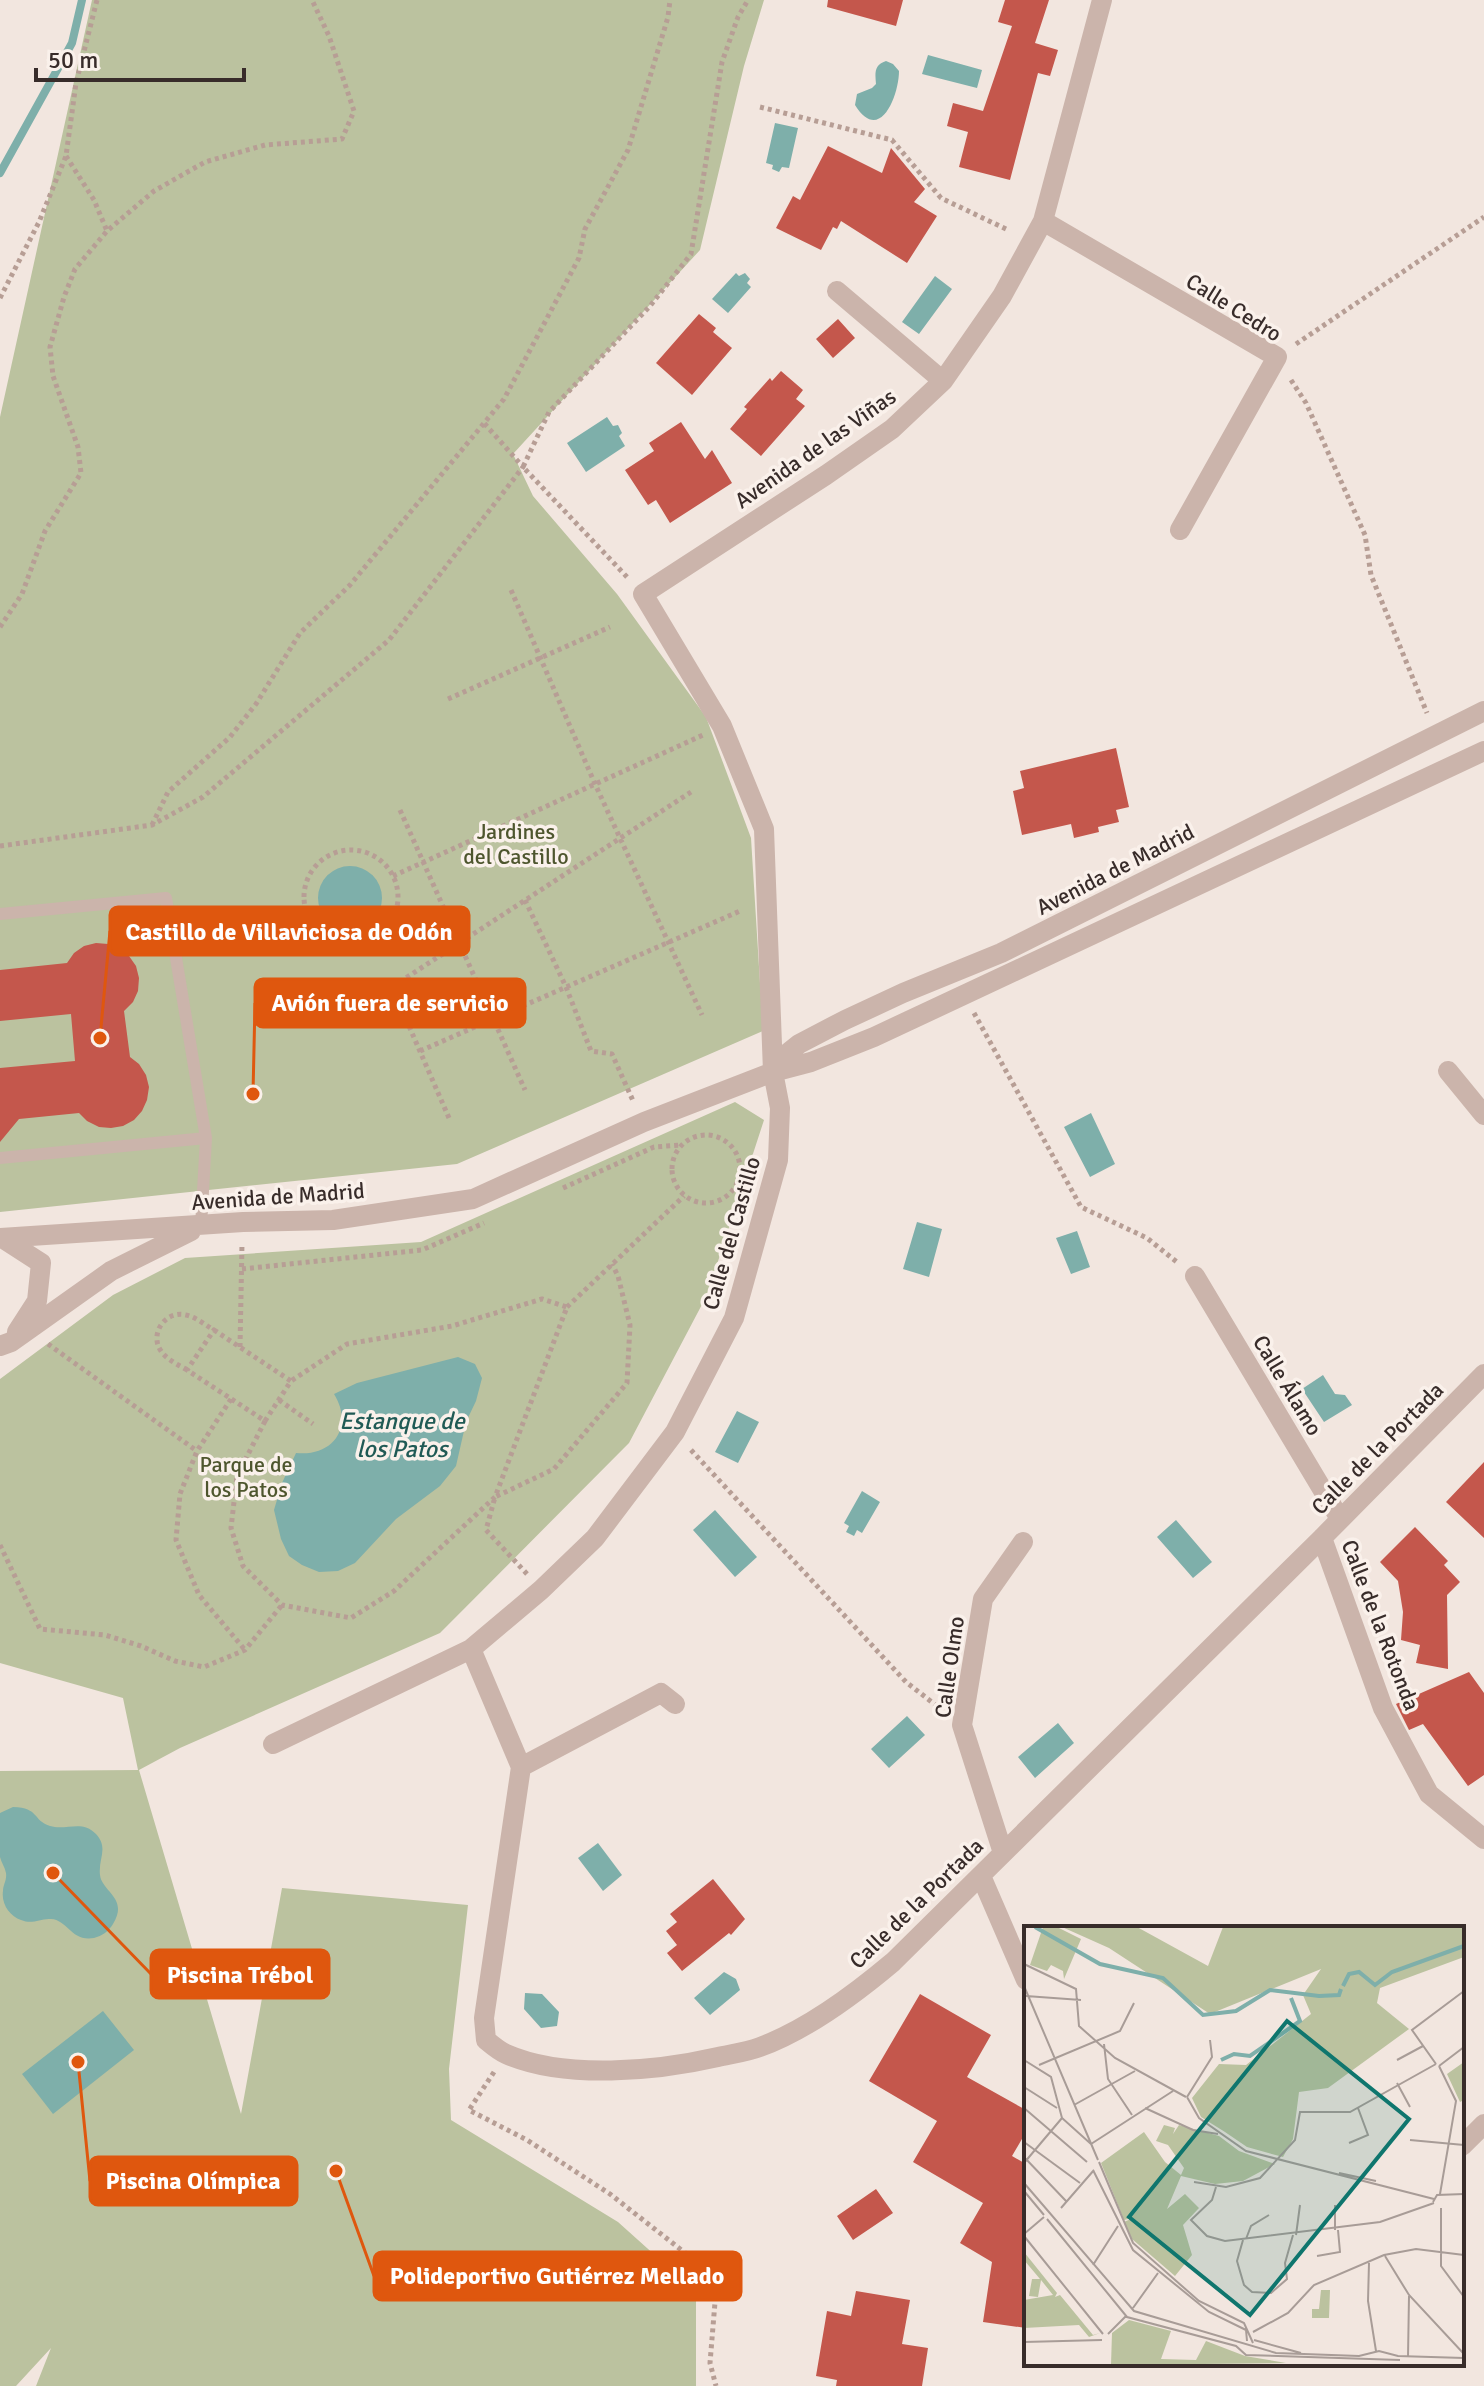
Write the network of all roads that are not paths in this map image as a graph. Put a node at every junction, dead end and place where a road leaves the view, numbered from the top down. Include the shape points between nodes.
1 (1102, 0) edge
2 (1043, 221) junction
3 (837, 291) dead end
4 (943, 381) junction
5 (1180, 530) dead end
6 (643, 594) joint
7 (1484, 711) edge
8 (1484, 751) edge
9 (0, 914) edge
10 (1448, 1071) dead end
11 (773, 1072) junction
12 (1484, 1115) edge
13 (206, 1138) junction
14 (0, 1158) edge
15 (201, 1226) junction
16 (1, 1238) edge
17 (1195, 1276) road end
18 (5, 1344) edge
19 (1484, 1374) edge
20 (1340, 1519) junction
21 (1322, 1538) junction
22 (1023, 1542) dead end
23 (471, 1649) junction
24 (675, 1704) dead end
25 (273, 1744) dead end
26 (521, 1767) junction
27 (1484, 1839) edge
28 (1003, 1853) junction
29 (981, 1876) junction
30 (1024, 1975) edge
31 (1484, 2124) edge
32 (1464, 2144) edge

1 - 2 street, Avenida de las Viñas
2 - 4 street, Avenida de las Viñas via 1002,296
2 - 5 street, Calle Cedro via 1277,357
3 - 4 street
4 - 6 street, Avenida de las Viñas via 892,429
6 - 11 street, Calle del Castillo via 722,726 764,829
7 - 11 street, Avenida de Madrid via 1001,953 845,1020 799,1044
8 - 11 street, Avenida de Madrid via 845,1049
9 - 13 lane via 166,898
10 - 12 street
11 - 15 street, Avenida de Madrid via 644,1122 473,1199 333,1220
11 - 23 street, Calle del Castillo via 780,1108 778,1160 734,1318 675,1432 595,1538
13 - 14 lane
13 - 15 lane
15 - 16 street, Avenida de Madrid
15 - 18 street via 111,1271
16 - 18 street via 41,1263 37,1301
17 - 20 street, Calle Álamo
19 - 20 street, Calle de la Portada
20 - 21 street, Calle de la Portada
21 - 27 street, Calle de la Rotonda via 1383,1708 1422,1782 1429,1794
21 - 28 street, Calle de la Portada
22 - 28 street, Calle Olmo via 983,1599 962,1725
23 - 25 street, Calle del Castillo
23 - 26 street
24 - 26 street via 661,1693
26 - 29 street, Calle de la Portada via 484,2018 486,2040 506,2054 559,2068 622,2071 692,2063 759,2047 860,1990
28 - 29 street, Calle de la Portada
29 - 30 street
31 - 32 street

